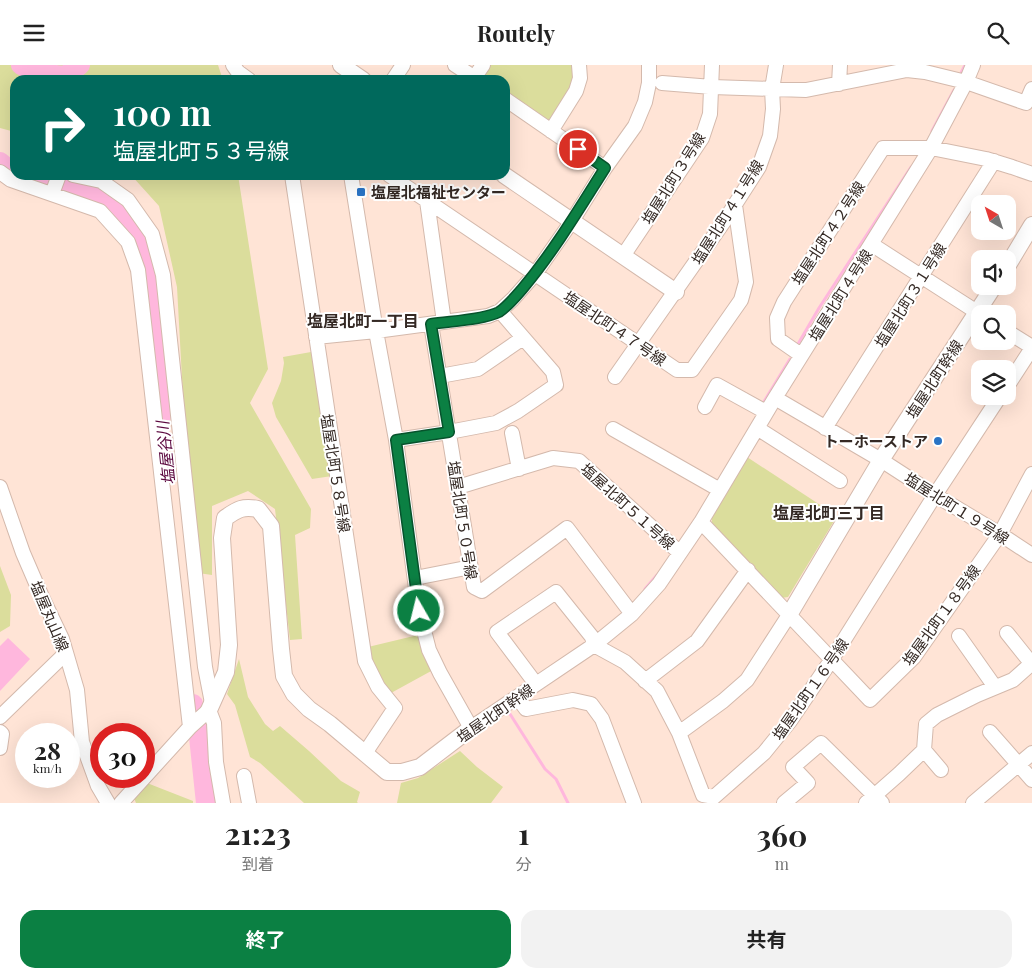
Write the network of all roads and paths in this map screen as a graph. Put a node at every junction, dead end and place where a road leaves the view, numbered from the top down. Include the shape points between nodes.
1 (234, 65) edge
2 (341, 65) edge
3 (455, 65) edge
4 (579, 65) edge
5 (649, 65) edge
6 (712, 65) edge
7 (776, 65) edge
8 (840, 65) edge
9 (973, 65) edge
10 (907, 68) edge
11 (242, 75) edge
12 (356, 75) edge
13 (470, 75) edge
14 (966, 82) junction
15 (662, 83) dead end
16 (839, 84) junction
17 (712, 87) junction
18 (772, 89) junction
19 (1032, 89) edge
20 (510, 102) edge
21 (1029, 104) edge
22 (551, 131) junction
23 (931, 148) junction
24 (994, 161) junction
25 (605, 168) junction
26 (1032, 174) edge
27 (510, 179) edge
28 (11, 180) edge
29 (57, 180) edge
30 (96, 180) edge
31 (293, 180) edge
32 (352, 180) edge
33 (396, 180) edge
34 (52, 194) junction
35 (427, 201) junction
36 (735, 205) junction
37 (572, 221) junction
38 (1032, 225) edge
39 (871, 244) junction
40 (1016, 252) edge
41 (623, 256) junction
42 (535, 274) junction
43 (921, 277) junction
44 (676, 292) junction
45 (971, 309) edge
46 (500, 311) junction
47 (438, 323) junction
48 (971, 326) edge
49 (376, 331) junction
50 (316, 337) junction
51 (1016, 337) edge
52 (523, 338) junction
53 (639, 345) junction
54 (1032, 347) edge
55 (802, 355) junction
56 (1016, 372) edge
57 (440, 376) junction
58 (616, 377) dead end
59 (775, 398) junction
60 (994, 405) edge
61 (705, 407) dead end
62 (766, 412) junction
63 (757, 428) junction
64 (825, 428) junction
65 (612, 429) dead end
66 (449, 432) junction
67 (512, 433) dead end
68 (396, 440) junction
69 (881, 460) junction
70 (519, 469) junction
71 (1032, 474) edge
72 (840, 481) dead end
73 (0, 487) edge
74 (458, 487) junction
75 (720, 490) junction
76 (935, 495) junction
77 (702, 522) junction
78 (1000, 534) junction
79 (680, 553) junction
80 (1032, 555) edge
81 (471, 567) junction
82 (748, 570) junction
83 (414, 578) junction
84 (632, 613) junction
85 (789, 615) junction
86 (1007, 633) dead end
87 (959, 636) dead end
88 (594, 645) junction
89 (66, 653) junction
90 (832, 659) junction
91 (1032, 663) edge
92 (645, 681) junction
93 (536, 684) junction
94 (995, 687) junction
95 (517, 697) junction
96 (211, 706) junction
97 (0, 717) edge
98 (190, 727) junction
99 (471, 728) junction
100 (0, 732) edge
101 (990, 732) dead end
102 (679, 733) junction
103 (0, 748) edge
104 (924, 750) junction
105 (365, 753) junction
106 (1032, 753) edge
107 (1018, 765) junction
108 (941, 770) dead end
109 (244, 776) dead end
110 (1032, 780) edge
111 (874, 801) edge
112 (108, 803) edge
113 (121, 803) edge
114 (223, 803) edge
115 (249, 803) edge
116 (634, 803) edge
117 (784, 803) edge
118 (973, 803) edge

1 - 11 street
2 - 12 street
3 - 13 street
4 - 22 street via 576,91
5 - 25 street via 645,102 635,126
6 - 17 street, 塩屋北町３号線
7 - 18 street, 塩屋北町４１号線
8 - 16 street
9 - 14 street, 塩屋北町４号線
10 - 14 street
10 - 16 street
14 - 21 street
14 - 23 street, 塩屋北町４号線
15 - 17 street
16 - 18 street via 806,90
17 - 18 street
17 - 41 street, 塩屋北町３号線 via 710,114 702,138
18 - 36 street, 塩屋北町４１号線 via 770,135 759,167
19 - 21 street
20 - 22 street
22 - 25 street
23 - 24 street
23 - 39 street, 塩屋北町４号線
23 - 55 street, 塩屋北町４２号線 via 883,147 784,302 776,318 778,339
24 - 26 street
24 - 43 street, 塩屋北町３１号線
25 - 37 street
27 - 37 street
28 - 34 street
29 - 34 street
30 - 96 street via 128,200 152,234 163,275
31 - 50 street, 塩屋北町５８号線
32 - 49 street
33 - 35 street, 塩屋北町４７号線
34 - 98 street via 100,211 128,242 138,270
35 - 42 street, 塩屋北町４７号線
35 - 47 street, 塩屋北町５０号線
36 - 44 street, 塩屋北町４１号線
36 - 53 street, 塩屋北町４７号線 via 746,282 736,308 692,370 677,370
37 - 41 street
37 - 42 street
38 - 40 street
39 - 43 street
39 - 55 street, 塩屋北町４号線
41 - 44 street
42 - 46 street
42 - 53 street, 塩屋北町４７号線
43 - 45 street
43 - 64 street, 塩屋北町３１号線
44 - 53 street, 塩屋北町４１号線
46 - 47 street via 488,316
46 - 52 street
47 - 49 street
47 - 57 street, 塩屋北町５０号線
48 - 69 street, 塩屋北町幹線
49 - 50 street
49 - 68 street
50 - 105 street, 塩屋北町５８号線 via 365,661 378,687 395,708
51 - 54 street
52 - 57 street via 478,369
52 - 66 street via 552,372 556,385 496,423
53 - 58 street, 塩屋北町４１号線
54 - 56 street
55 - 59 street, 塩屋北町４号線
57 - 66 street, 塩屋北町５０号線
59 - 62 street, 塩屋北町４号線
59 - 64 street, 塩屋北町１９号線
60 - 76 street, 塩屋北町１６号線
61 - 62 street via 717,385
62 - 63 street, 塩屋北町４号線
63 - 72 street
63 - 75 street, 塩屋北町４号線
64 - 69 street, 塩屋北町１９号線
65 - 75 street
66 - 68 street
66 - 74 street, 塩屋北町５０号線
67 - 70 street
68 - 83 street
69 - 76 street, 塩屋北町１９号線
69 - 85 street, 塩屋北町幹線
70 - 74 street, 塩屋北町５１号線
70 - 79 street, 塩屋北町５１号線 via 553,458 579,461
71 - 78 street, 塩屋北町１８号線
73 - 89 street, 塩屋丸山線 via 22,553
74 - 81 street, 塩屋北町５０号線
75 - 77 street, 塩屋北町４号線
76 - 78 street, 塩屋北町１９号線
76 - 90 street, 塩屋北町１６号線
77 - 79 street, 塩屋北町幹線
77 - 82 street
78 - 80 street, 塩屋北町１９号線
78 - 90 street, 塩屋北町１８号線 via 914,657 870,700
79 - 84 street, 塩屋北町幹線 via 660,584
81 - 83 street
81 - 84 street, 塩屋北町５０号線 via 474,587 482,591 567,528
82 - 85 street
82 - 92 street via 696,641
83 - 99 street via 429,650
84 - 88 street, 塩屋北町幹線
85 - 90 street, 塩屋北町１８号線
85 - 102 street via 747,680
86 - 91 street
87 - 94 street
88 - 92 street, 塩屋北町１６号線 via 626,662
88 - 93 street, 塩屋北町幹線
88 - 93 street via 592,637 556,592 497,632
89 - 97 street
89 - 112 street, 塩屋丸山線 via 77,690 82,742 98,786
90 - 102 street, 塩屋北町１６号線 via 764,753 714,797 703,795
91 - 94 street via 1012,680
92 - 102 street, 塩屋北町１６号線 via 657,691
93 - 95 street, 塩屋北町幹線
94 - 104 street via 936,715 926,724
95 - 99 street, 塩屋北町幹線
95 - 116 street via 526,709 573,700 591,704 602,719
96 - 98 street, 塩屋北町幹線
96 - 105 street, 塩屋北町幹線 via 226,673 229,645 222,538 225,518 239,509 258,509 271,527 284,676 294,694 309,709
96 - 114 street
98 - 113 street, 塩屋北町幹線
99 - 105 street, 塩屋北町幹線 via 420,767 402,772 388,772
100 - 103 street
101 - 107 street
104 - 108 street
104 - 111 street
106 - 107 street
107 - 110 street
107 - 118 street
109 - 115 street
111 - 117 street via 821,743 793,767 808,783

